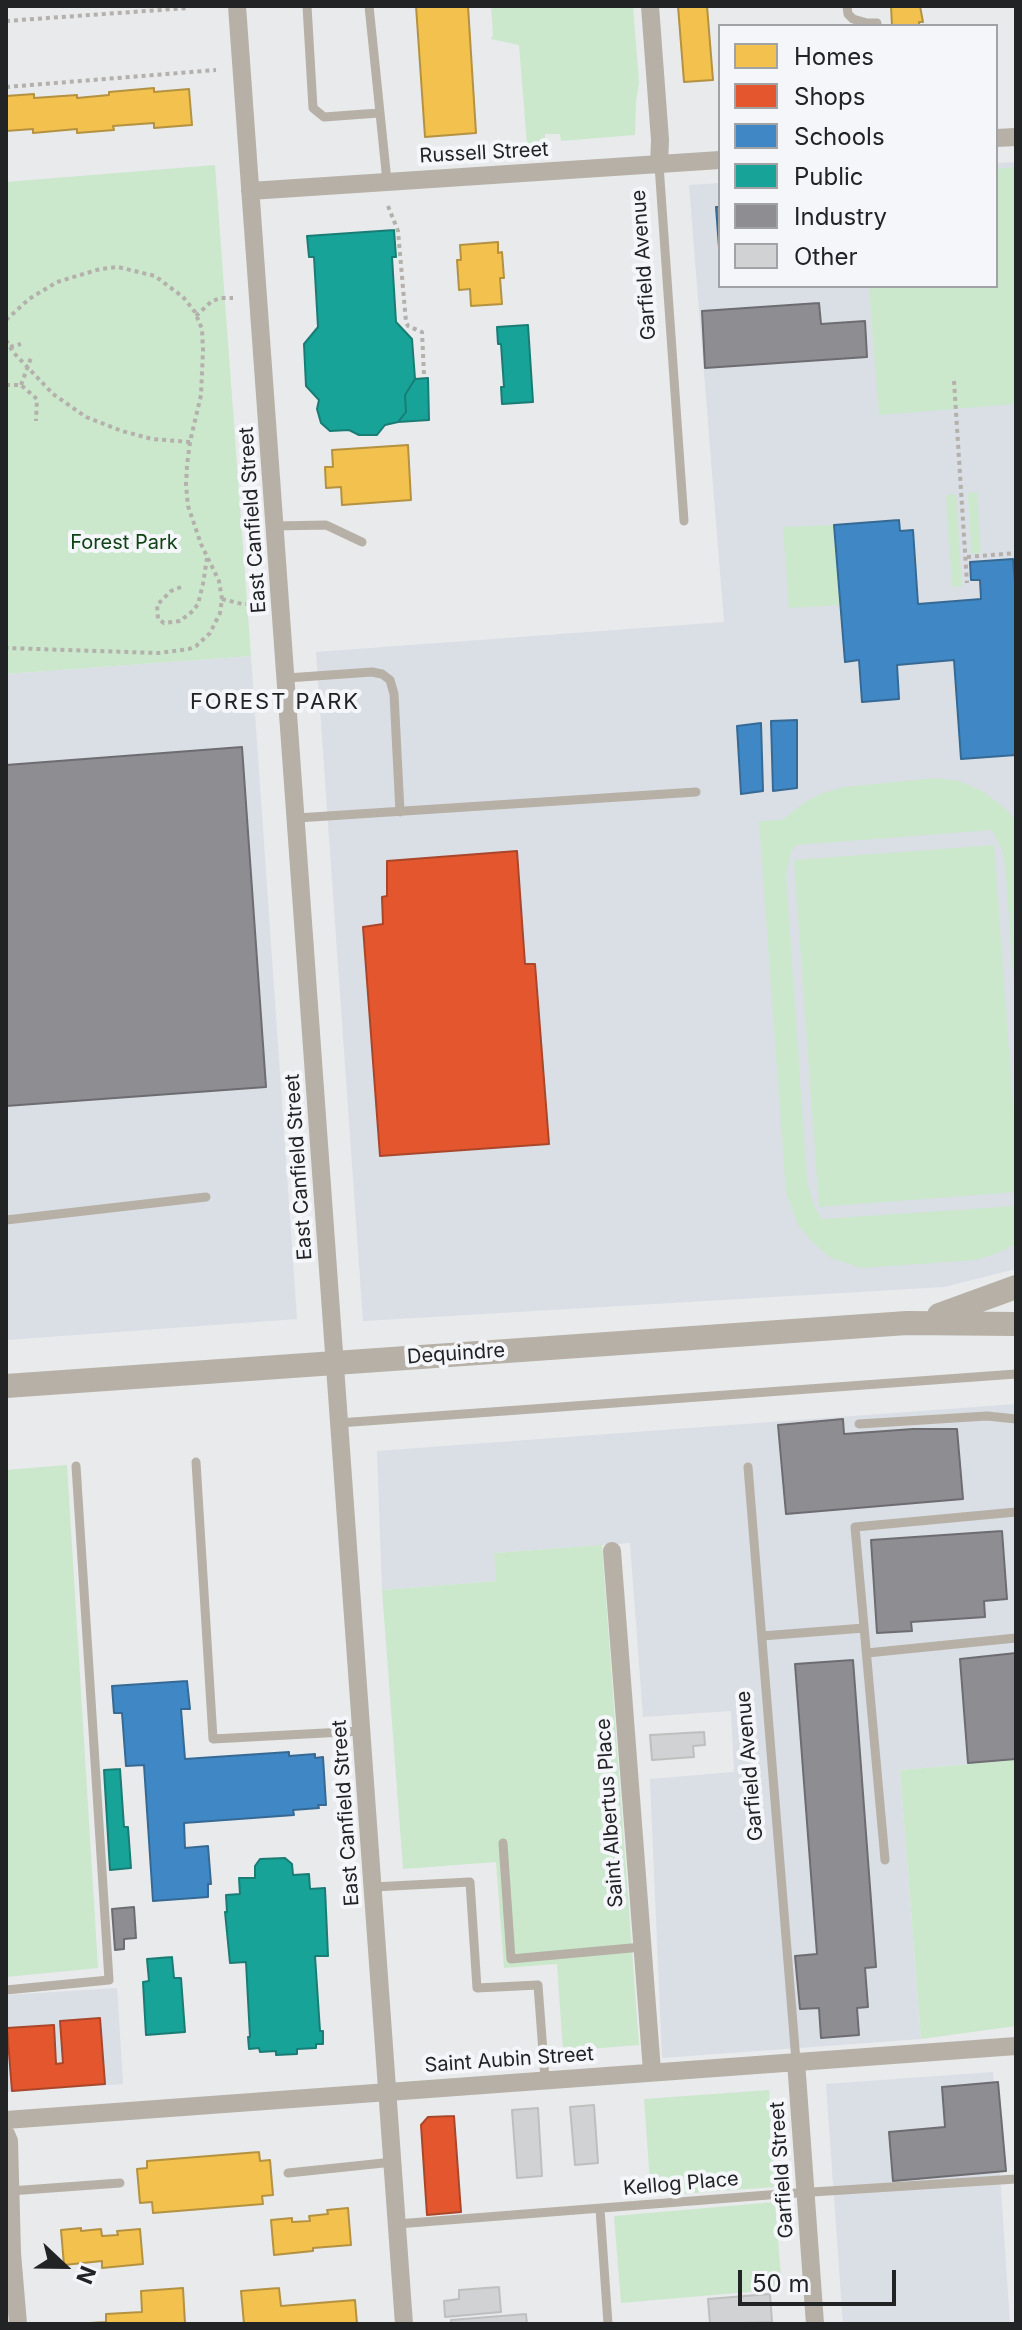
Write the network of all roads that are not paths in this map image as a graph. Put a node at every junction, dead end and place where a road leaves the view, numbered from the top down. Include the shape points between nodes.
1 (237, 6) edge
2 (307, 6) edge
3 (369, 6) edge
4 (650, 6) edge
5 (847, 6) edge
6 (877, 23) dead end
7 (379, 113) junction
8 (718, 160) edge
9 (659, 165) junction
10 (387, 181) junction
11 (250, 191) junction
12 (684, 521) dead end
13 (275, 526) junction
14 (362, 542) dead end
15 (287, 678) junction
16 (696, 792) dead end
17 (400, 812) junction
18 (297, 818) junction
19 (206, 1197) dead end
20 (6, 1220) edge
21 (1016, 1287) edge
22 (907, 1323) junction
23 (1016, 1324) edge
24 (335, 1362) junction
25 (1016, 1374) edge
26 (6, 1386) edge
27 (1016, 1419) edge
28 (339, 1423) junction
29 (859, 1424) dead end
30 (196, 1462) dead end
31 (76, 1466) dead end
32 (748, 1467) dead end
33 (1016, 1512) edge
34 (612, 1551) dead end
35 (864, 1628) junction
36 (762, 1636) junction
37 (1016, 1638) edge
38 (867, 1653) junction
39 (362, 1731) junction
40 (503, 1843) dead end
41 (885, 1860) dead end
42 (373, 1887) junction
43 (642, 1947) junction
44 (6, 1990) edge
45 (1016, 2046) edge
46 (796, 2061) junction
47 (652, 2071) junction
48 (545, 2079) junction
49 (388, 2091) junction
50 (6, 2120) edge
51 (6, 2134) edge
52 (393, 2162) junction
53 (288, 2173) dead end
54 (1016, 2179) edge
55 (120, 2183) dead end
56 (10, 2191) junction
57 (806, 2192) junction
58 (600, 2209) junction
59 (397, 2224) junction
60 (9, 2253) edge
61 (18, 2324) edge
62 (404, 2324) edge
63 (608, 2324) edge
64 (815, 2324) edge

1 - 11 street, East Canfield Street
2 - 7 lane via 313,108 324,117
3 - 7 lane
4 - 9 street, Garfield Avenue
5 - 6 lane via 853,19
7 - 10 lane
8 - 9 street, Russell Street
9 - 10 street, Russell Street
9 - 12 lane, Garfield Avenue
10 - 11 street, Russell Street
11 - 13 street, East Canfield Street
13 - 14 lane via 326,525
13 - 15 street, East Canfield Street
15 - 17 lane via 372,672 390,680
15 - 18 street, East Canfield Street
16 - 17 lane
17 - 18 lane
18 - 24 street, East Canfield Street
19 - 20 lane
21 - 22 street, Dequindre
22 - 23 street, Dequindre
22 - 24 street, Dequindre
24 - 26 street, Dequindre
24 - 28 street, East Canfield Street
25 - 28 lane
27 - 29 lane
28 - 39 street, East Canfield Street
30 - 39 lane via 213,1739
31 - 44 lane via 109,1980
32 - 36 lane, Garfield Avenue
33 - 35 lane via 855,1527
34 - 43 street, Saint Albertus Place
35 - 36 lane
35 - 38 lane
36 - 46 lane, Garfield Avenue
37 - 38 lane
38 - 41 lane
39 - 42 street, East Canfield Street
40 - 43 lane via 511,1959
42 - 48 lane via 470,1882 477,1988 538,1985
42 - 49 street, East Canfield Street
43 - 47 street, Saint Albertus Place
45 - 46 street, Saint Aubin Street
46 - 47 street, Saint Aubin Street
46 - 57 street, Garfield Street
47 - 48 street, Saint Aubin Street
48 - 49 street, Saint Aubin Street
49 - 50 street, Saint Aubin Street
49 - 52 street, East Canfield Street
51 - 56 street
52 - 53 lane
52 - 59 street, East Canfield Street
54 - 57 lane, Kellog Place
55 - 56 lane
56 - 60 street
57 - 58 lane, Kellog Place
57 - 64 street, Garfield Street
58 - 59 lane, Kellog Place
58 - 63 lane
59 - 62 street, East Canfield Street
60 - 61 street

